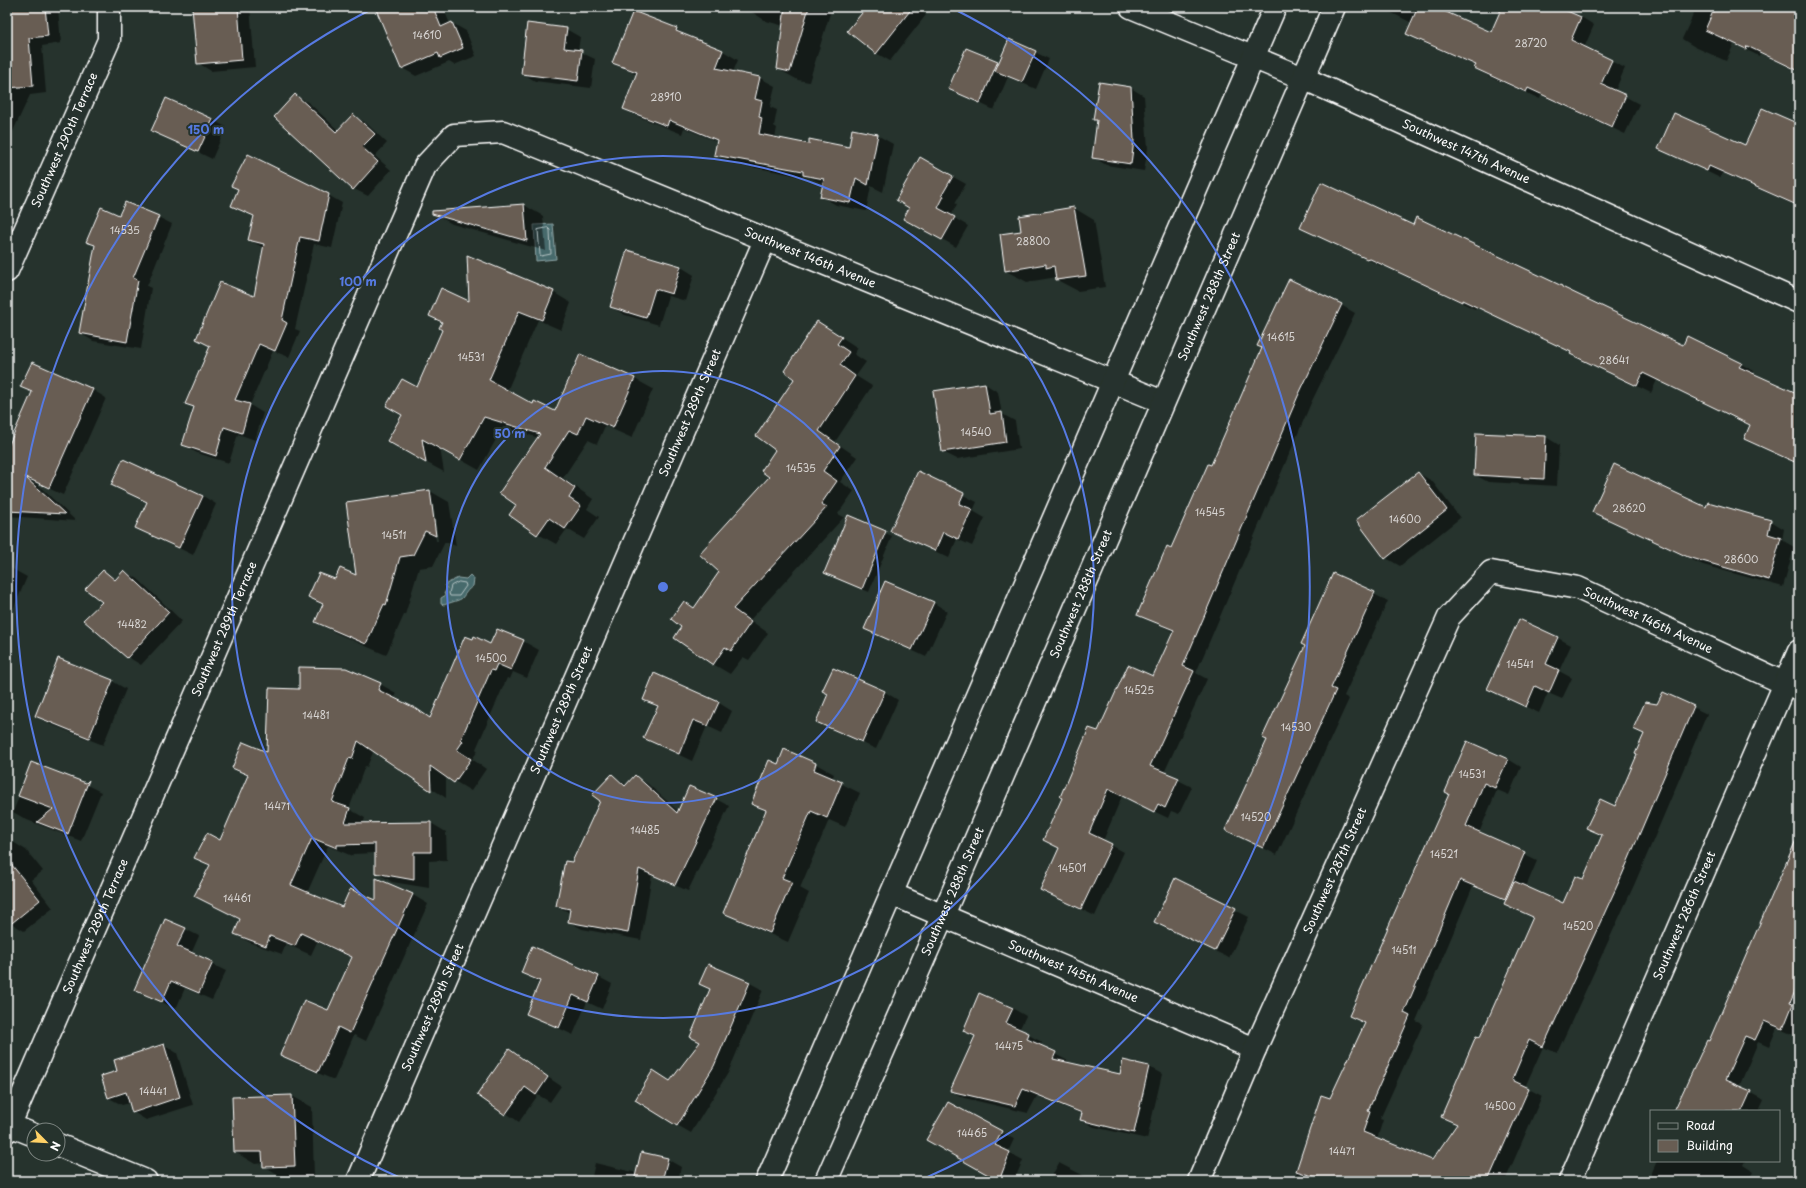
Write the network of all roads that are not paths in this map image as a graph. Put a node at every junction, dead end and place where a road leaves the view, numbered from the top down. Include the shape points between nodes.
1 (109, 7) edge
2 (1132, 7) edge
3 (1275, 7) edge
4 (1334, 7) edge
5 (1254, 56) junction
6 (1303, 78) junction
7 (454, 135) joint
8 (765, 240) junction
9 (7, 271) edge
10 (1799, 302) edge
11 (1113, 381) junction
12 (1163, 402) junction
13 (1491, 572) joint
14 (1799, 651) edge
15 (1792, 686) edge
16 (892, 894) junction
17 (943, 915) junction
18 (1255, 1049) junction
19 (8, 1126) edge
20 (26, 1132) edge
21 (66, 1148) edge
22 (146, 1181) edge
23 (358, 1181) edge
24 (767, 1181) edge
25 (826, 1181) edge
26 (1199, 1181) edge
27 (1570, 1181) edge

1 - 9 street, Southwest 290th Terrace via 109,40
2 - 5 street, Southwest 147th Avenue
3 - 5 street
4 - 6 street, Southwest 288th Street
5 - 6 street, Southwest 147th Avenue
5 - 11 street
6 - 10 street, Southwest 147th Avenue
6 - 12 street, Southwest 288th Street
7 - 8 street, Southwest 146th Avenue via 503,132
7 - 19 street, Southwest 289th Terrace via 425,166
8 - 11 street, Southwest 146th Avenue
8 - 23 street, Southwest 289th Street
11 - 12 street, Southwest 146th Avenue
11 - 16 street
12 - 17 street, Southwest 288th Street
13 - 15 street, Southwest 146th Avenue via 1578,588
13 - 18 street, Southwest 287th Street via 1449,617
14 - 15 street, Southwest 286th Street
15 - 27 street, Southwest 286th Street
16 - 17 street, Southwest 145th Avenue
16 - 24 street
17 - 18 street, Southwest 145th Avenue
17 - 25 street, Southwest 288th Street
18 - 26 street, Southwest 287th Street
19 - 20 street
21 - 22 street

